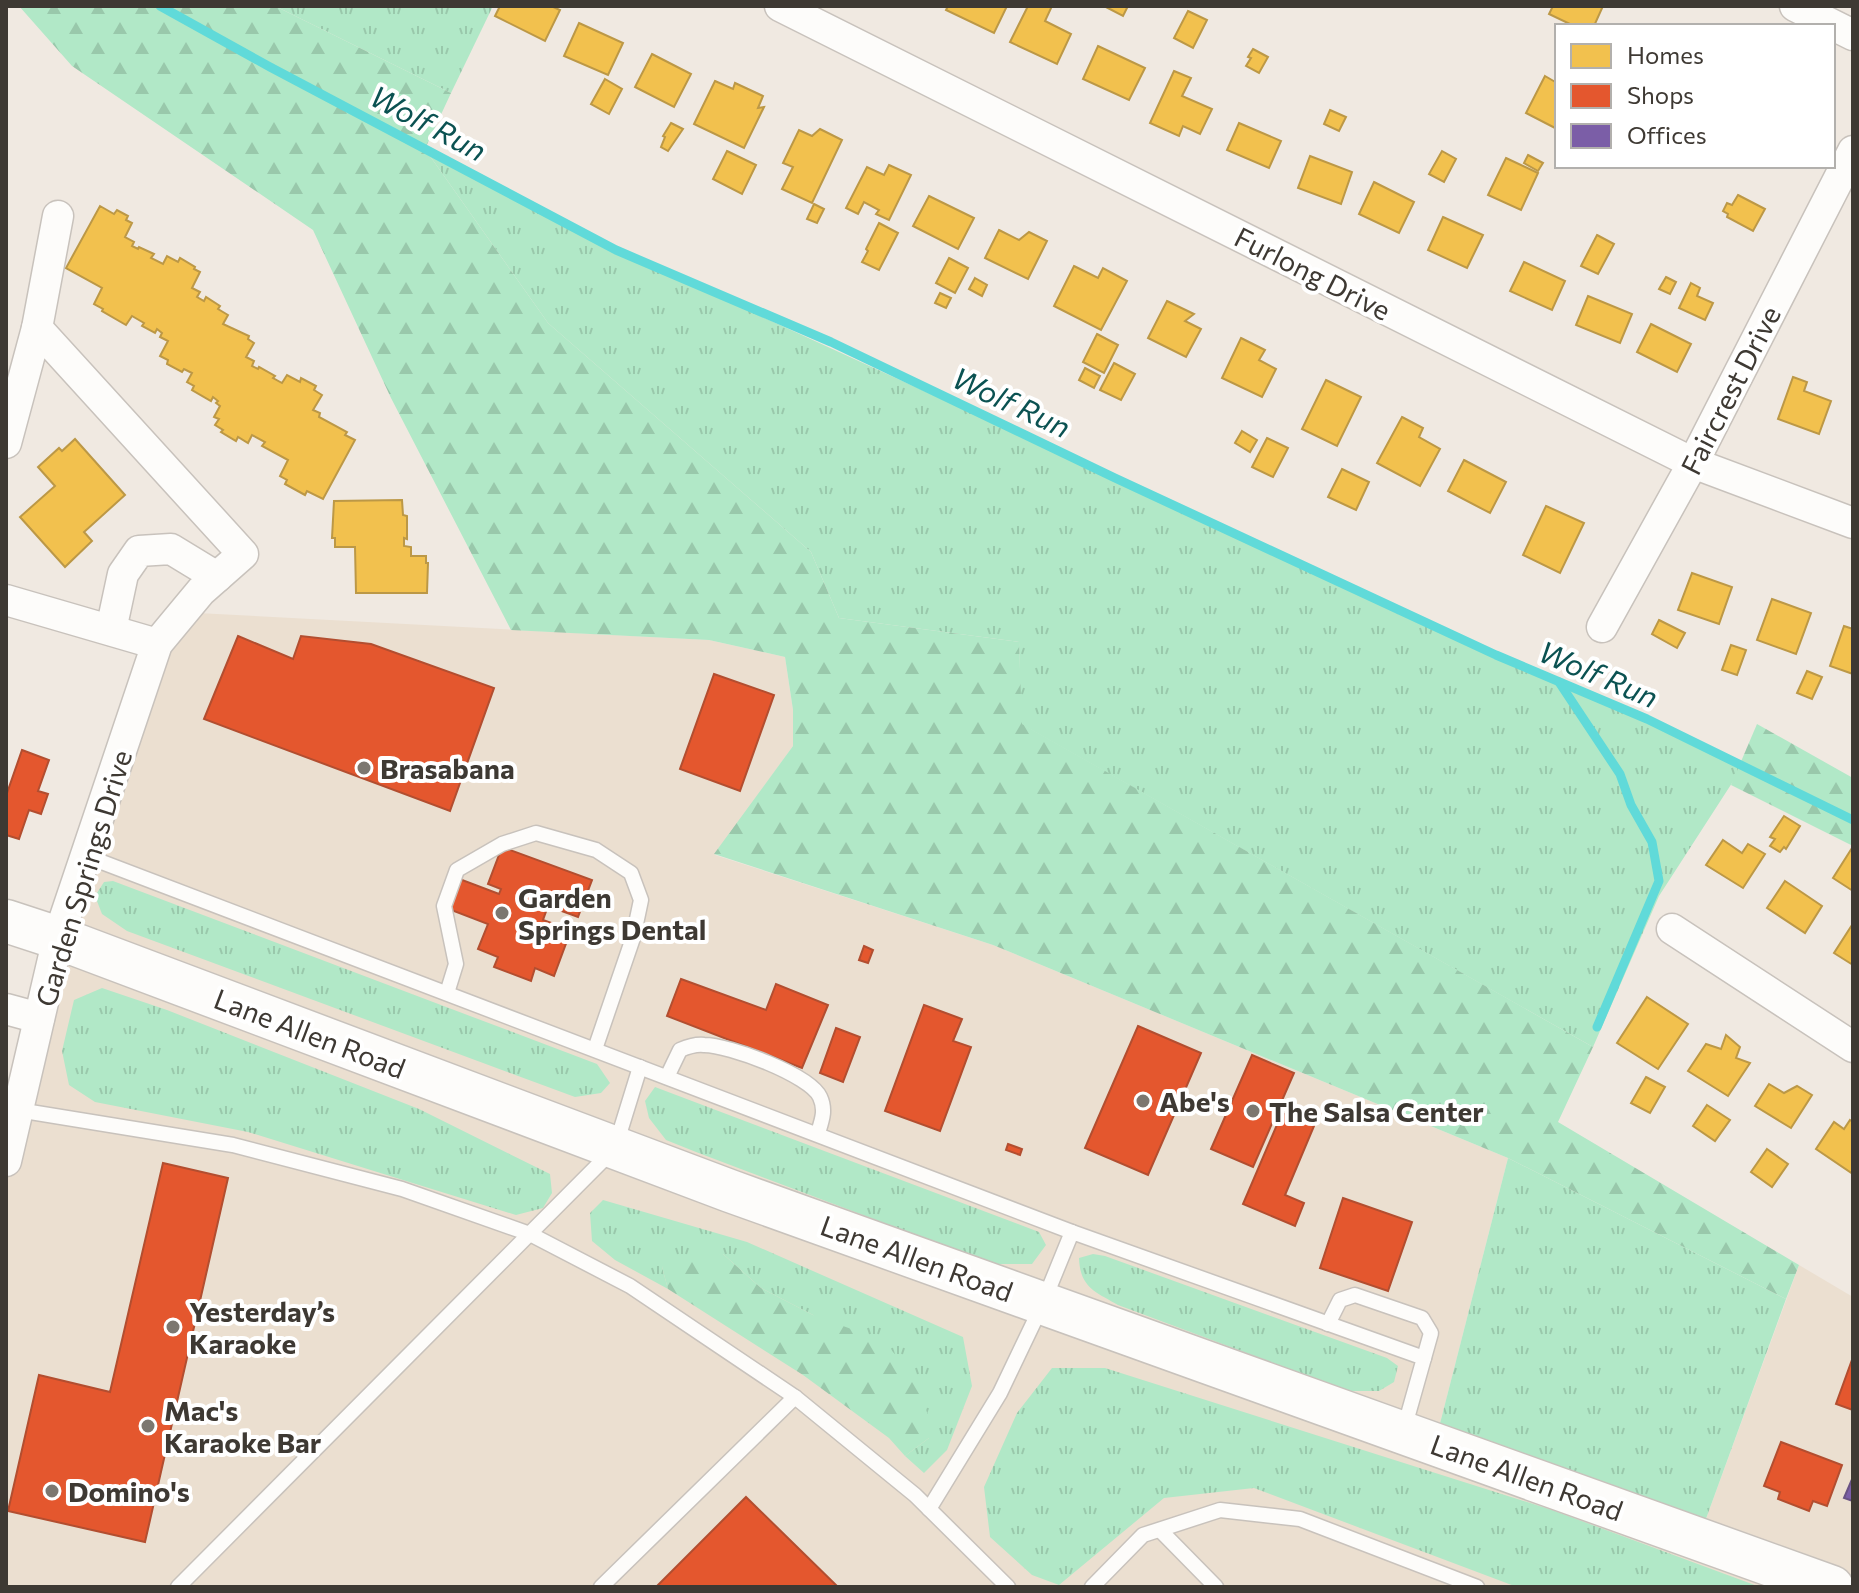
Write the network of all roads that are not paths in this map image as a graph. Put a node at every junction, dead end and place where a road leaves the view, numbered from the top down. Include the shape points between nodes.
1 (780, 6) edge
2 (1795, 6) edge
3 (1831, 24) edge
4 (1835, 26) edge
5 (1853, 35) edge
6 (1853, 151) edge
7 (58, 216) dead end
8 (37, 328) junction
9 (6, 443) edge
10 (1693, 463) junction
11 (1853, 523) edge
12 (217, 577) junction
13 (6, 600) edge
14 (1602, 627) dead end
15 (111, 630) junction
16 (157, 644) junction
17 (86, 856) junction
18 (6, 921) edge
19 (1672, 929) dead end
20 (58, 938) junction
21 (447, 993) junction
22 (6, 1009) edge
23 (39, 1018) junction
24 (1853, 1047) edge
25 (595, 1049) junction
26 (640, 1067) junction
27 (667, 1077) junction
28 (18, 1110) junction
29 (818, 1133) junction
30 (615, 1148) junction
31 (6, 1161) edge
32 (1072, 1232) junction
33 (530, 1234) junction
34 (1043, 1303) junction
35 (1328, 1324) junction
36 (1424, 1358) junction
37 (795, 1397) junction
38 (1403, 1432) junction
39 (929, 1509) junction
40 (1160, 1530) junction
41 (1002, 1585) edge
42 (1096, 1586) edge
43 (178, 1587) edge
44 (601, 1587) edge
45 (1216, 1587) edge
46 (1477, 1587) edge
47 (1832, 1587) edge

1 - 10 street, Furlong Drive
2 - 3 street
4 - 5 street
6 - 10 street, Faircrest Drive
7 - 8 street
8 - 9 street
8 - 12 street via 243,554
10 - 11 street, Furlong Drive
10 - 14 street, Faircrest Drive
12 - 15 street via 171,549 139,551 123,574
12 - 16 street
13 - 15 street
15 - 16 street
16 - 17 street, Garden Springs Drive
17 - 20 street, Garden Springs Drive
17 - 21 lane
18 - 20 main road, Lane Allen Road
19 - 24 street
20 - 23 street, Garden Springs Drive
20 - 30 main road, Lane Allen Road
21 - 25 lane
21 - 25 lane via 456,964 444,906 457,870 502,844 536,833 596,850 631,873 641,900
22 - 23 street
23 - 28 street, Garden Springs Drive
25 - 26 lane
26 - 27 lane
26 - 30 lane
27 - 29 lane
27 - 29 lane via 680,1050 689,1046 727,1049 763,1061 811,1085 819,1095 825,1110
28 - 31 street, Garden Springs Drive
28 - 33 lane via 233,1145 402,1189
29 - 32 lane
30 - 33 lane
30 - 34 main road, Lane Allen Road
32 - 34 lane
32 - 35 lane
33 - 37 lane via 630,1286
33 - 43 lane
34 - 38 main road, Lane Allen Road
34 - 39 lane via 1000,1393
35 - 36 lane
35 - 36 lane via 1340,1300 1355,1295 1422,1318 1431,1333
36 - 38 lane
37 - 39 lane
37 - 44 lane
38 - 47 main road, Lane Allen Road
39 - 41 lane
40 - 42 lane via 1143,1535
40 - 45 lane
40 - 46 lane via 1220,1510 1300,1519

